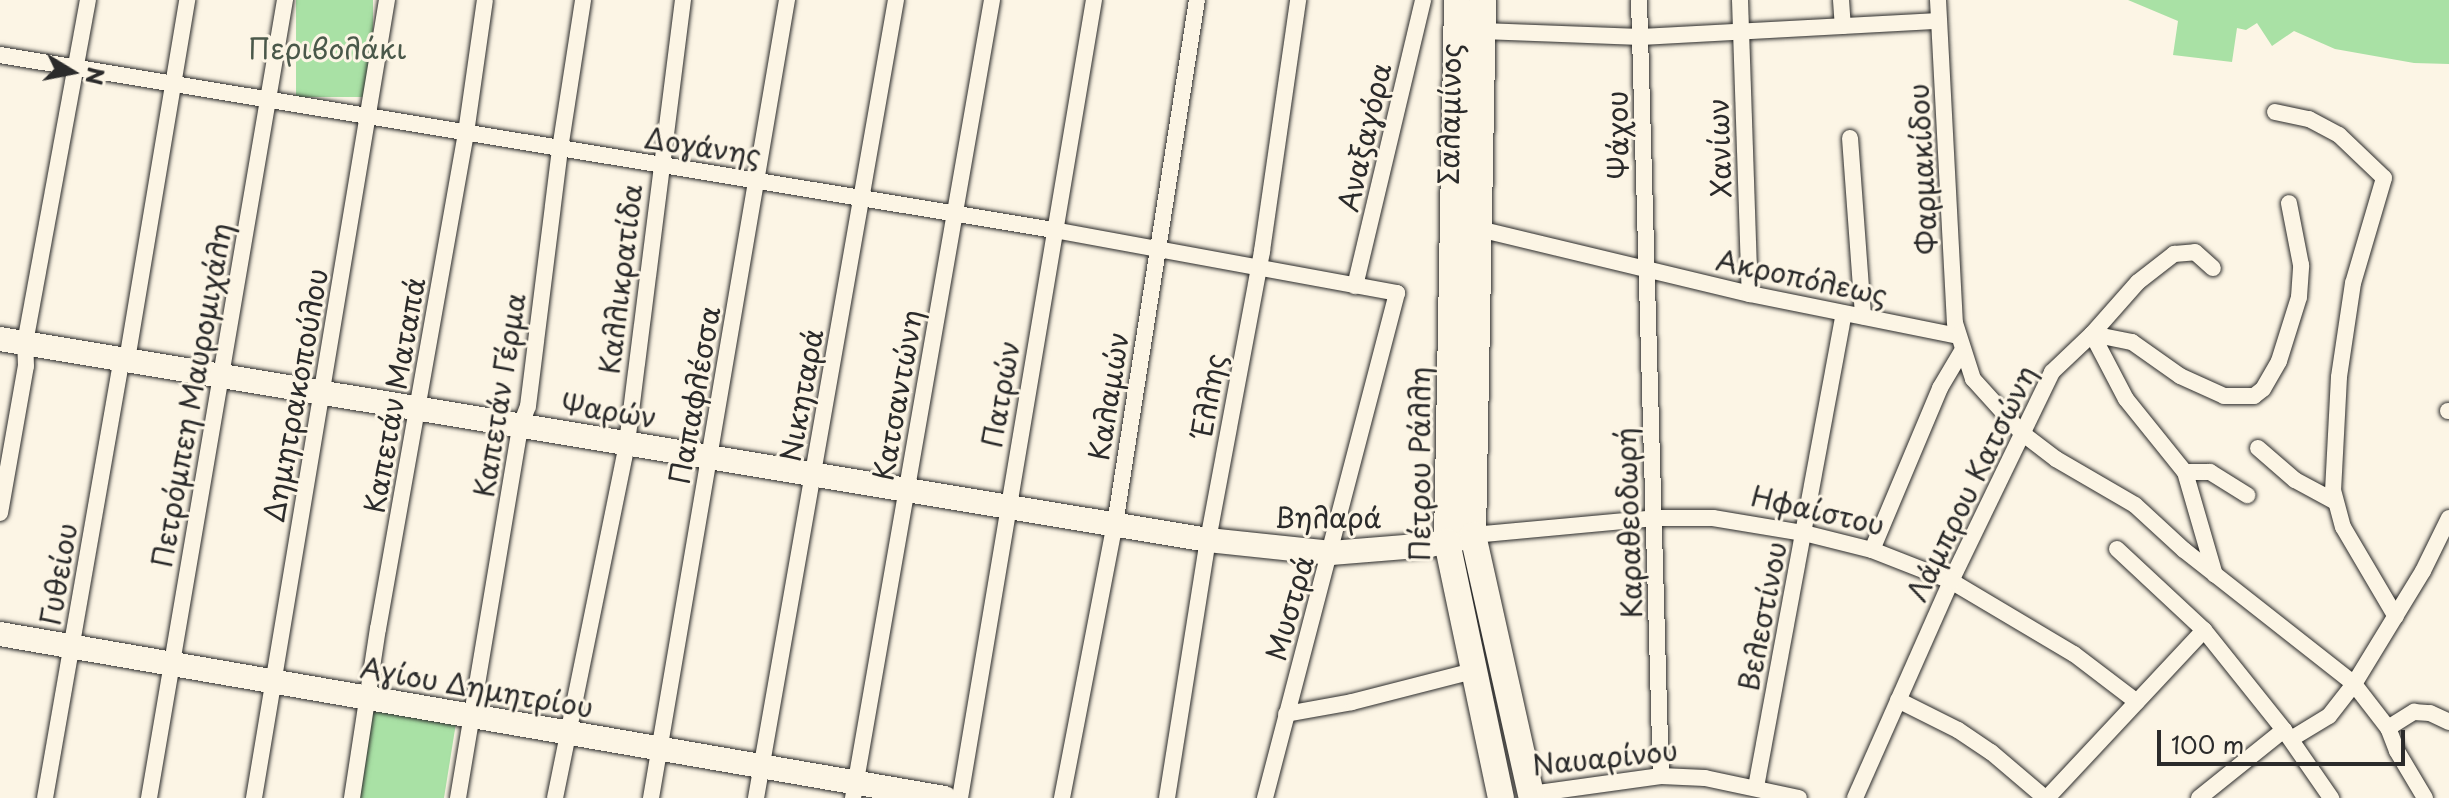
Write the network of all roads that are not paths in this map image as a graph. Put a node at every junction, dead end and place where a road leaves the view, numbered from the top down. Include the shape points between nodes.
1 (88, 0) edge
2 (187, 0) edge
3 (285, 0) edge
4 (387, 0) edge
5 (485, 0) edge
6 (583, 0) edge
7 (683, 0) edge
8 (787, 0) edge
9 (896, 0) edge
10 (992, 0) edge
11 (1094, 0) edge
12 (1197, 0) edge
13 (1298, 0) edge
14 (1423, 0) edge
15 (1457, 0) edge
16 (1483, 0) edge
17 (1639, 0) edge
18 (1740, 0) edge
19 (1841, 0) edge
20 (1938, 0) edge
21 (1939, 21) junction
22 (1843, 26) junction
23 (1482, 31) junction
24 (1741, 33) junction
25 (1641, 37) junction
26 (0, 55) edge
27 (76, 67) junction
28 (173, 84) junction
29 (268, 100) junction
30 (2275, 112) dead end
31 (368, 117) junction
32 (466, 133) junction
33 (1850, 138) dead end
34 (560, 149) junction
35 (660, 165) junction
36 (756, 181) junction
37 (861, 198) junction
38 (2289, 203) dead end
39 (955, 214) junction
40 (1453, 219) joint
41 (1479, 229) junction
42 (1054, 230) junction
43 (1156, 249) junction
44 (1259, 266) junction
45 (2213, 268) dead end
46 (1646, 269) junction
47 (1355, 286) junction
48 (1397, 293) joint
49 (1750, 294) junction
50 (1844, 314) junction
51 (1863, 317) junction
52 (2092, 334) junction
53 (0, 339) edge
54 (25, 343) junction
55 (1960, 343) junction
56 (124, 359) junction
57 (220, 373) junction
58 (321, 393) junction
59 (418, 409) junction
60 (520, 427) junction
61 (2022, 433) junction
62 (627, 443) junction
63 (2258, 448) dead end
64 (709, 456) junction
65 (2185, 472) junction
66 (813, 474) junction
67 (907, 490) junction
68 (2247, 495) dead end
69 (2334, 501) junction
70 (1007, 507) junction
71 (0, 513) edge
72 (1655, 518) junction
73 (2449, 520) edge
74 (1115, 524) junction
75 (1804, 533) junction
76 (1473, 535) junction
77 (1208, 540) junction
78 (1447, 542) junction
79 (2117, 549) dead end
80 (1872, 550) junction
81 (1331, 553) junction
82 (2215, 575) junction
83 (1951, 581) junction
84 (2396, 617) junction
85 (2204, 630) junction
86 (0, 634) edge
87 (71, 648) junction
88 (172, 665) junction
89 (1473, 671) junction
90 (273, 683) junction
91 (2354, 684) junction
92 (366, 699) junction
93 (1898, 700) junction
94 (2137, 702) junction
95 (1286, 714) junction
96 (472, 717) junction
97 (2449, 722) edge
98 (2388, 728) junction
99 (566, 733) junction
100 (2288, 735) junction
101 (660, 749) junction
102 (761, 766) junction
103 (1661, 776) junction
104 (1756, 787) junction
105 (854, 790) edge
106 (2206, 796) edge
107 (1525, 797) edge
108 (45, 798) edge
109 (149, 798) edge
110 (254, 798) edge
111 (352, 798) edge
112 (458, 798) edge
113 (555, 798) edge
114 (651, 798) edge
115 (756, 798) edge
116 (945, 798) edge
117 (960, 798) edge
118 (1062, 798) edge
119 (1167, 798) edge
120 (1265, 798) edge
121 (1501, 798) edge
122 (1799, 798) edge
123 (1855, 798) edge
124 (2046, 798) edge
125 (2331, 798) edge
126 (2425, 798) edge

1 - 27 street
2 - 28 street, Γυθείου
3 - 29 street, Πετρόμπεη Μαυρομιχάλη
4 - 31 street, Δημητρακοπούλου
5 - 32 street, Καπετάν Ματαπά
6 - 34 street, Καπετάν Γέρμα
7 - 35 street, Καλλικρατίδα
8 - 36 street, Παπαφλέσσα
9 - 37 street, Νικηταρά
10 - 39 street, Κατσαντώνη
11 - 42 street, Πατρών
12 - 43 street, Καλαμών
13 - 44 street, Έλλης
14 - 47 street, Αναξαγόρα
15 - 23 street
15 - 40 main road, Σαλαμίνος
16 - 23 main road, Σαλαμίνος
17 - 25 street, Ψάχου
18 - 24 street, Χανίων
19 - 22 street
20 - 21 street, Φαρμακίδου
21 - 22 street
21 - 55 street, Φαρμακίδου
22 - 24 street
23 - 25 street
23 - 41 main road, Σαλαμίνος
24 - 25 street
24 - 49 street, Χανίων
25 - 46 street, Ψάχου
26 - 27 street, Δογάνης
27 - 28 street, Δογάνης
27 - 54 street
28 - 29 street, Δογάνης
28 - 56 street, Γυθείου
29 - 31 street, Δογάνης
29 - 57 street, Πετρόμπεη Μαυρομιχάλη
30 - 69 street via 2309,119 2339,135 2384,178 2348,314 2333,443
31 - 32 street, Δογάνης
31 - 58 street, Δημητρακοπούλου
32 - 34 street, Δογάνης
32 - 59 street, Καπετάν Ματαπά
33 - 51 street
34 - 35 street, Δογάνης
34 - 60 street, Καπετάν Γέρμα via 528,406
35 - 36 street, Δογάνης
35 - 62 street, Καλλικρατίδα
36 - 37 street, Δογάνης
36 - 64 street, Παπαφλέσσα
37 - 39 street, Δογάνης
37 - 66 street, Νικηταρά
38 - 52 street via 2301,265 2299,297 2279,361 2254,396 2224,396 2180,376 2132,342
39 - 42 street, Δογάνης
39 - 67 street, Κατσαντώνη
40 - 78 main road, Πέτρου Ράλλη
41 - 46 street, Ακροπόλεως
41 - 76 main road, Πέτρου Ράλλη
42 - 43 street, Δογάνης
42 - 70 street, Πατρών
43 - 44 street, Δογάνης
43 - 74 street, Καλαμών
44 - 47 street, Δογάνης
44 - 77 street, Έλλης
45 - 52 street, Λάμπρου Κατσώνη via 2195,252 2174,254 2138,282
46 - 49 street, Ακροπόλεως
46 - 72 street, Καραθεοδωρή
47 - 48 street, Δογάνης
48 - 81 street, Μυστρά
49 - 50 street, Ακροπόλεως
50 - 51 street, Ακροπόλεως
50 - 75 street, Βελεστίνου
51 - 55 street, Ακροπόλεως
52 - 61 street, Λάμπρου Κατσώνη via 2052,372
52 - 65 street via 2126,399
53 - 54 street, Ψαρών
54 - 56 street, Ψαρών
54 - 71 street via 26,366
55 - 61 street via 1973,379
55 - 80 street
56 - 57 street, Ψαρών
56 - 87 street, Γυθείου
57 - 58 street, Ψαρών
57 - 88 street, Πετρόμπεη Μαυρομιχάλη
58 - 59 street, Ψαρών
58 - 90 street, Δημητρακοπούλου
59 - 60 street, Ψαρών
59 - 92 street, Καπετάν Ματαπά
60 - 62 street, Ψαρών
60 - 96 street, Καπετάν Γέρμα
61 - 82 street via 2135,505
61 - 83 street, Λάμπρου Κατσώνη
62 - 64 street, Ψαρών
62 - 99 street, Καλλικρατίδα
63 - 69 street via 2295,480
64 - 66 street, Ψαρών
64 - 101 street, Παπαφλέσσα
65 - 68 street via 2210,472
65 - 82 street
66 - 67 street, Ψαρών
66 - 102 street, Νικηταρά
67 - 70 street, Ψαρών
67 - 105 street, Κατσαντώνη
69 - 84 street via 2343,527
70 - 74 street, Ψαρών
70 - 117 street, Πατρών
72 - 75 street, Ηφαίστου via 1713,518
72 - 76 street, Ηφαίστου
72 - 103 street, Καραθεοδωρή
73 - 84 street
74 - 77 street, Ψαρών
74 - 118 street, Καλαμών
75 - 80 street, Ηφαίστου
75 - 104 street, Βελεστίνου
76 - 78 street, Ηφαίστου
76 - 107 main road, Πέτρου Ράλλη
77 - 81 street, Βηλαρά
77 - 119 street, Έλλης
78 - 81 street, Βηλαρά
78 - 89 main road, Πέτρου Ράλλη
79 - 85 street
80 - 83 street, Ηφαίστου
81 - 95 street, Μυστρά
82 - 91 street
83 - 93 street, Λάμπρου Κατσώνη
83 - 94 street, Ηφαίστου via 2074,654
84 - 91 street
85 - 94 street
85 - 100 street
86 - 87 street, Αγίου Δημητρίου
87 - 88 street, Αγίου Δημητρίου
87 - 108 street, Γυθείου
88 - 90 street, Αγίου Δημητρίου
88 - 109 street, Πετρόμπεη Μαυρομιχάλη
89 - 95 street
89 - 121 main road, Πέτρου Ράλλη
90 - 92 street, Αγίου Δημητρίου
90 - 110 street, Δημητρακοπούλου
91 - 98 street
91 - 100 street via 2329,716
92 - 96 street, Αγίου Δημητρίου
92 - 111 street, Καπετάν Ματαπά
93 - 123 street, Λάμπρου Κατσώνη
93 - 124 street via 1958,730
94 - 124 street
95 - 120 street, Μυστρά
96 - 99 street, Αγίου Δημητρίου
96 - 112 street, Καπετάν Γέρμα
97 - 98 street via 2414,712
98 - 126 street
99 - 101 street, Αγίου Δημητρίου
99 - 113 street, Καλλικρατίδα
100 - 106 street
100 - 125 street
101 - 102 street, Αγίου Δημητρίου
101 - 114 street, Παπαφλέσσα
102 - 105 street, Αγίου Δημητρίου
102 - 115 street, Νικηταρά
103 - 104 street, Ναυαρίνου
103 - 107 street, Ναυαρίνου
104 - 122 street, Ναυαρίνου
105 - 116 street, Αγίου Δημητρίου

